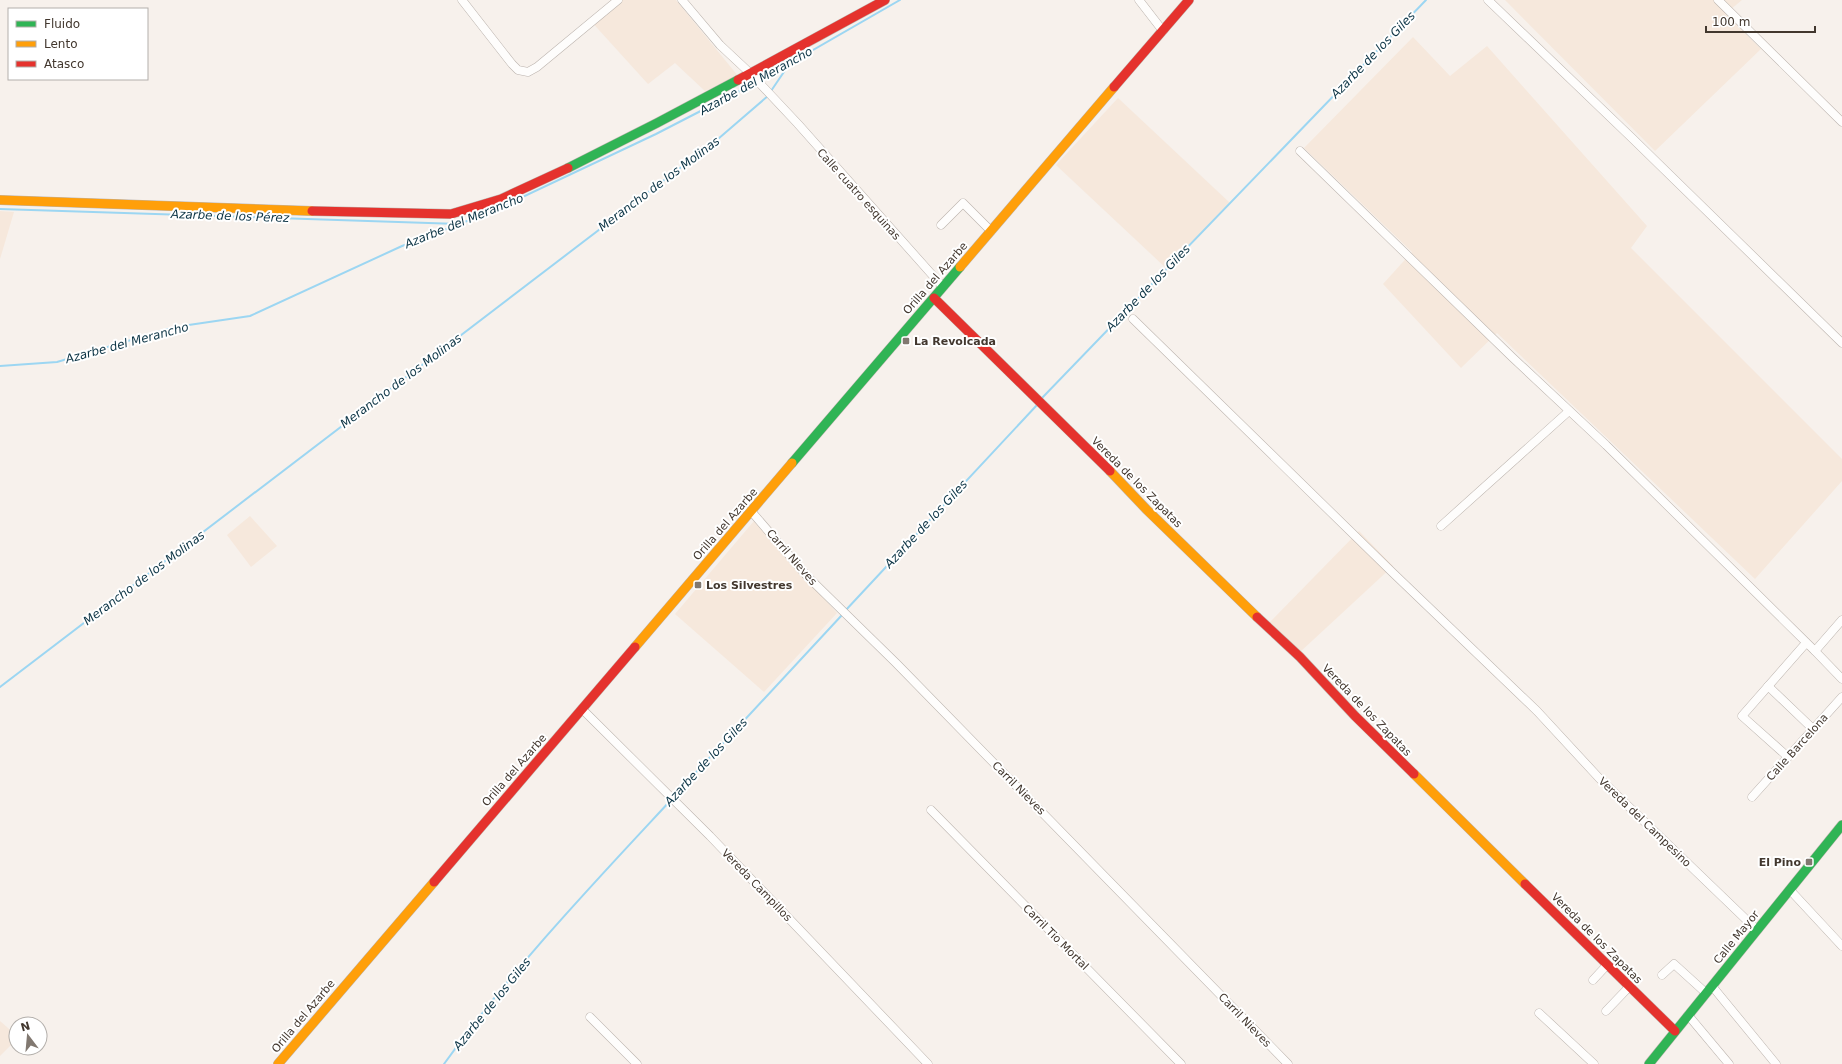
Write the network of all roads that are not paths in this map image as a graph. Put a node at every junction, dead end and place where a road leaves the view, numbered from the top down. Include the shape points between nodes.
1 (462, 0) edge
2 (618, 0) edge
3 (682, 0) edge
4 (885, 0) edge
5 (1139, 0) edge
6 (1189, 0) edge
7 (1488, 0) edge
8 (1718, 0) edge
9 (1163, 31) junction
10 (754, 78) junction
11 (1842, 122) edge
12 (1300, 151) dead end
13 (0, 200) edge
14 (941, 225) dead end
15 (991, 231) junction
16 (943, 287) junction
17 (934, 298) junction
18 (1133, 319) dead end
19 (1842, 343) edge
20 (1569, 411) junction
21 (751, 511) junction
22 (1441, 526) dead end
23 (1842, 620) edge
24 (1806, 643) junction
25 (1815, 651) junction
26 (1842, 679) edge
27 (1768, 686) junction
28 (1842, 697) edge
29 (582, 709) junction
30 (1813, 729) junction
31 (1788, 757) junction
32 (1752, 797) dead end
33 (931, 810) dead end
34 (1842, 825) edge
35 (1790, 890) junction
36 (1757, 930) junction
37 (1842, 946) edge
38 (1607, 965) junction
39 (1662, 975) dead end
40 (1593, 980) dead end
41 (1712, 986) junction
42 (1629, 987) junction
43 (1706, 994) junction
44 (1606, 1011) dead end
45 (1539, 1013) dead end
46 (1688, 1015) junction
47 (590, 1017) dead end
48 (1675, 1031) junction
49 (278, 1064) edge
50 (637, 1064) edge
51 (928, 1064) edge
52 (1180, 1064) edge
53 (1288, 1064) edge
54 (1594, 1064) edge
55 (1649, 1064) edge
56 (1729, 1064) edge
57 (1776, 1064) edge

1 - 2 street via 512,64 518,70 528,72
3 - 10 street via 720,45
4 - 10 street via 822,33
5 - 9 street
6 - 9 street, Orilla del Azarbe
7 - 19 street
8 - 11 street
9 - 15 street, Orilla del Azarbe
10 - 13 street via 534,183 475,209 451,214
10 - 16 street, Calle cuatro esquinas
12 - 20 street
14 - 15 street via 963,203
15 - 16 street, Orilla del Azarbe
16 - 17 street, Orilla del Azarbe
17 - 21 street, Orilla del Azarbe
17 - 38 street, Vereda de los Zapatas via 1093,453 1147,510 1300,657 1360,722
18 - 36 street, Vereda del Campesino via 1537,711 1599,778
20 - 22 street
20 - 24 street
21 - 29 street, Orilla del Azarbe
21 - 53 street, Carril Nieves via 807,576 896,663
23 - 25 street
24 - 25 street
24 - 27 street
25 - 26 street
27 - 30 street
27 - 31 street via 1742,716
28 - 30 street, Calle Barcelona
29 - 49 street, Orilla del Azarbe
29 - 51 street, Vereda Campillos via 710,836
30 - 31 street, Calle Barcelona
31 - 32 street, Calle Barcelona
33 - 52 street, Carril Tio Mortal
34 - 35 street, Calle Mayor
35 - 36 street, Calle Mayor
35 - 37 street
36 - 41 street, Calle Mayor
38 - 40 street
38 - 42 street, Vereda de los Zapatas
39 - 43 street via 1674,964
41 - 43 street, Calle Mayor
41 - 57 street
42 - 44 street
42 - 48 street, Vereda de los Zapatas
43 - 46 street, Calle Mayor
45 - 54 street
46 - 48 street, Calle Mayor
46 - 56 street
47 - 50 street
48 - 55 street, Calle Mayor

